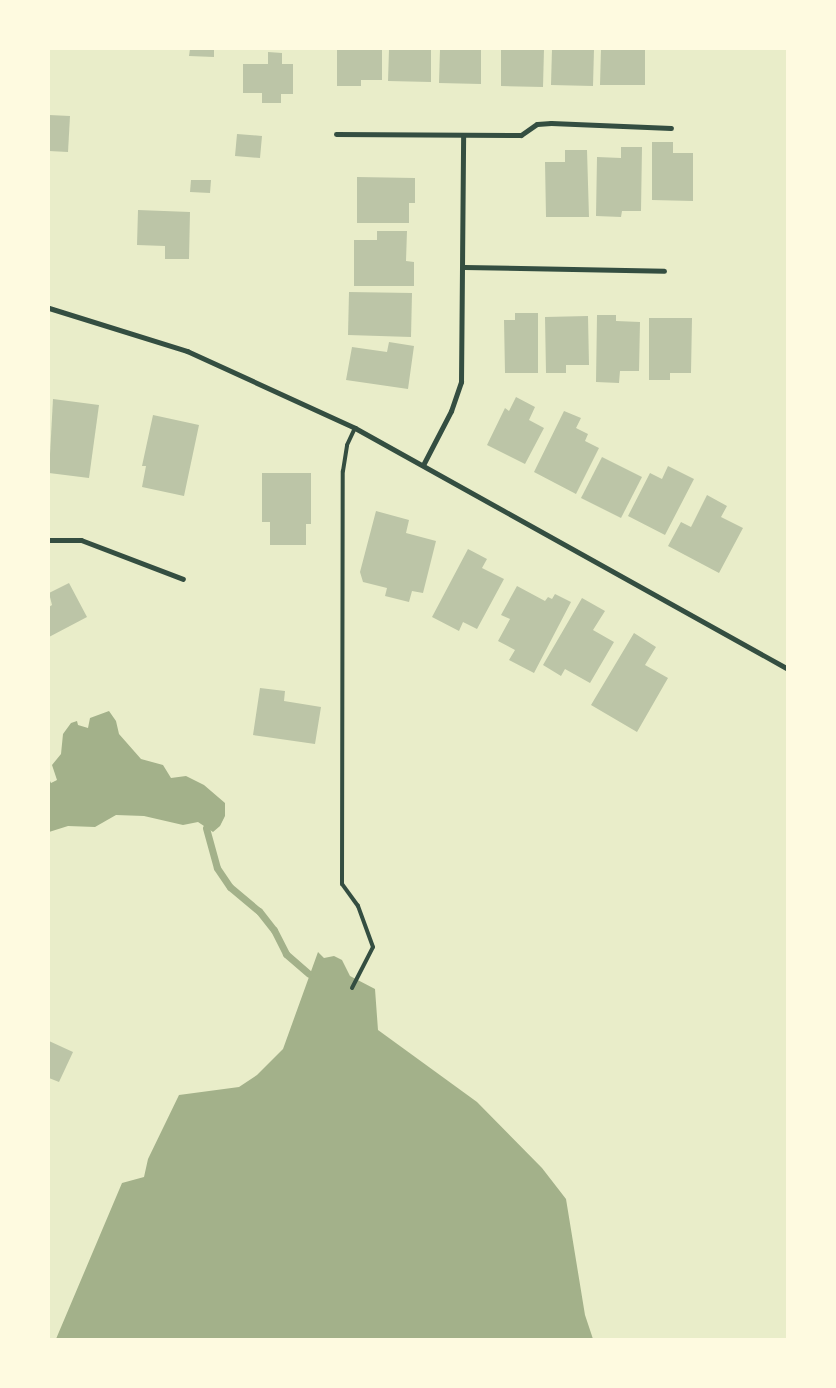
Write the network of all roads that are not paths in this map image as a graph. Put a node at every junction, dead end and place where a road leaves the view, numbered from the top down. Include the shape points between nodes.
1 (671, 128) dead end
2 (336, 134) dead end
3 (463, 135) junction
4 (464, 268) junction
5 (664, 271) dead end
6 (49, 308) edge
7 (354, 428) junction
8 (423, 465) junction
9 (49, 540) edge
10 (183, 580) dead end
11 (787, 668) edge
12 (352, 988) dead end

1 - 3 street via 551,123 537,124 521,135
2 - 3 street
3 - 4 street
4 - 5 street
4 - 8 street via 461,382 451,411
6 - 7 street via 195,354
7 - 8 street
7 - 12 lane via 347,445 343,471 342,884 358,906 373,947
8 - 11 street
9 - 10 street via 81,540

